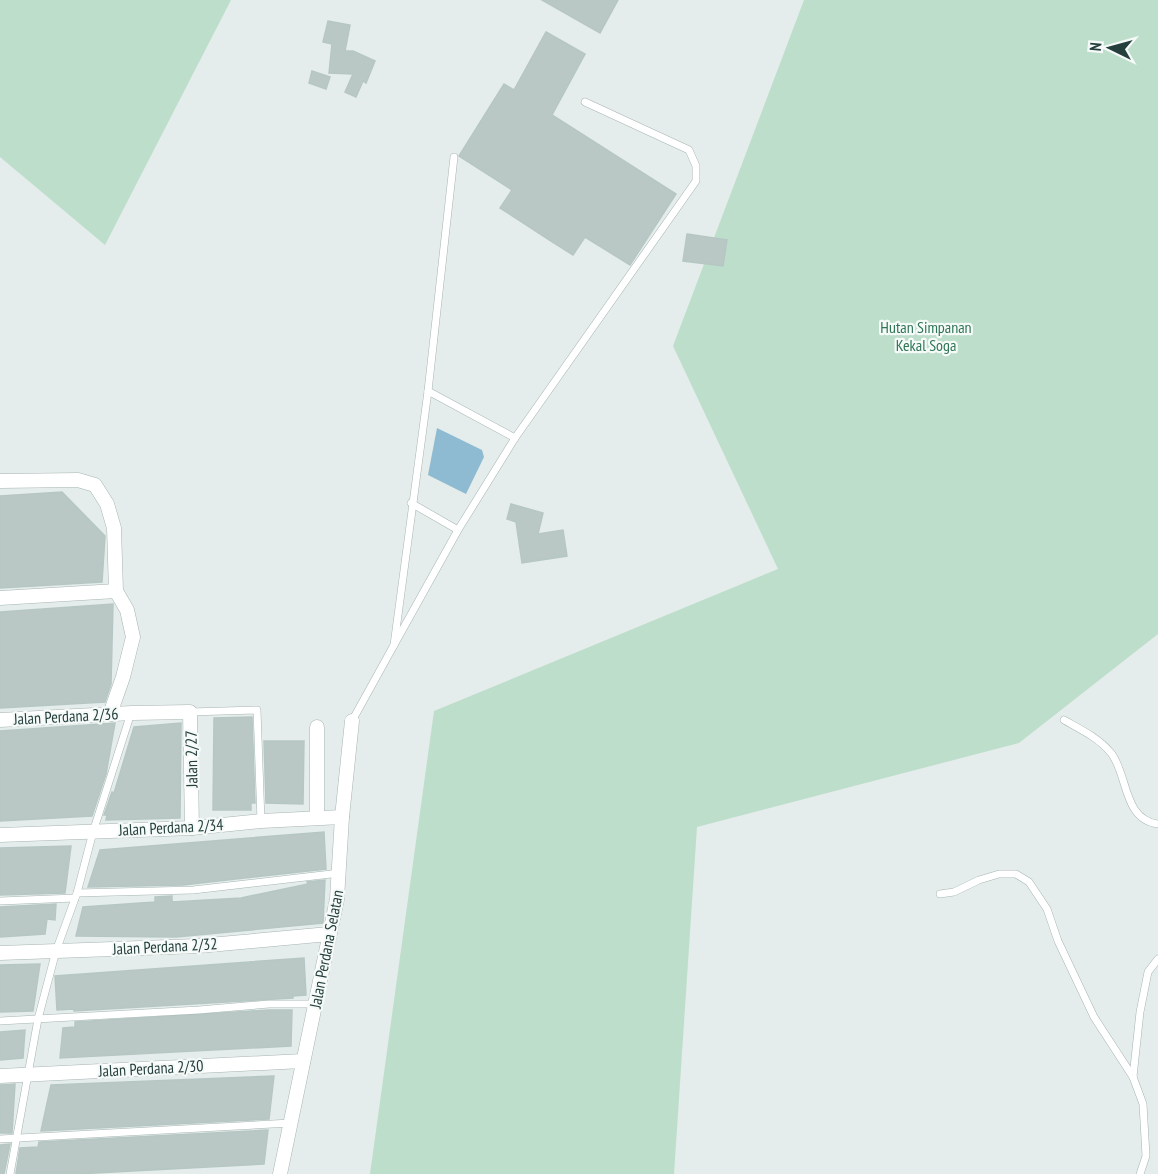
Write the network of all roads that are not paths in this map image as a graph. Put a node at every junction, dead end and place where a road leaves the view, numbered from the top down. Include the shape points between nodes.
1 (585, 102) dead end
2 (454, 157) dead end
3 (428, 391) junction
4 (514, 438) junction
5 (0, 481) edge
6 (411, 503) junction
7 (458, 530) junction
8 (116, 591) junction
9 (0, 597) edge
10 (394, 645) junction
11 (132, 712) junction
12 (190, 712) junction
13 (110, 714) junction
14 (0, 720) edge
15 (1064, 720) dead end
16 (352, 721) joint
17 (317, 727) dead end
18 (317, 817) junction
19 (342, 817) junction
20 (261, 821) junction
21 (1158, 824) edge
22 (192, 828) junction
23 (93, 832) junction
24 (0, 835) edge
25 (340, 873) junction
26 (940, 894) dead end
27 (76, 895) junction
28 (0, 901) edge
29 (329, 934) junction
30 (56, 951) junction
31 (0, 953) edge
32 (1158, 959) edge
33 (315, 1004) junction
34 (38, 1019) junction
35 (0, 1021) edge
36 (303, 1061) junction
37 (28, 1074) junction
38 (0, 1076) edge
39 (1133, 1077) junction
40 (291, 1123) junction
41 (17, 1138) junction
42 (0, 1139) edge
43 (10, 1174) edge
44 (280, 1174) edge
45 (1140, 1174) edge

1 - 4 lane via 689,150 696,166 696,181
2 - 3 lane
3 - 4 lane
3 - 6 lane
4 - 7 lane
5 - 8 street via 78,480 95,485 107,504 114,528
6 - 7 lane
6 - 10 lane
7 - 10 lane
8 - 9 street
8 - 13 street via 127,610 133,637
10 - 16 lane
11 - 12 street, Jalan 2/27
11 - 13 street, Jalan Perdana 2/36
11 - 23 lane
12 - 20 lane via 257,710
12 - 22 street, Jalan 2/27
13 - 14 street, Jalan Perdana 2/36
15 - 21 lane via 1111,752 1137,813 1149,823
16 - 19 street, Jalan Perdana Selatan
17 - 18 street
18 - 19 street, Jalan Perdana 2/34
18 - 20 street, Jalan Perdana 2/34
19 - 25 street, Jalan Perdana Selatan
20 - 22 street, Jalan Perdana 2/34
22 - 23 street, Jalan Perdana 2/34
23 - 24 street, Jalan Perdana 2/34
23 - 27 lane
25 - 27 lane via 193,890
25 - 29 street, Jalan Perdana Selatan
26 - 39 lane via 999,874 1016,874 1029,882 1047,909 1095,1017
27 - 28 lane
27 - 30 lane
29 - 30 street, Jalan Perdana 2/32 via 198,946
29 - 33 street, Jalan Perdana Selatan
30 - 31 street, Jalan Perdana 2/32
30 - 34 lane
32 - 39 lane via 1148,972
33 - 34 lane
33 - 36 street, Jalan Perdana Selatan
34 - 35 lane
34 - 37 lane
36 - 37 street, Jalan Perdana 2/30
36 - 40 street, Jalan Perdana Selatan
37 - 38 street, Jalan Perdana 2/30
37 - 41 lane
39 - 45 lane via 1143,1104 1146,1156
40 - 41 lane
40 - 44 street, Jalan Perdana Selatan
41 - 42 lane
41 - 43 lane

